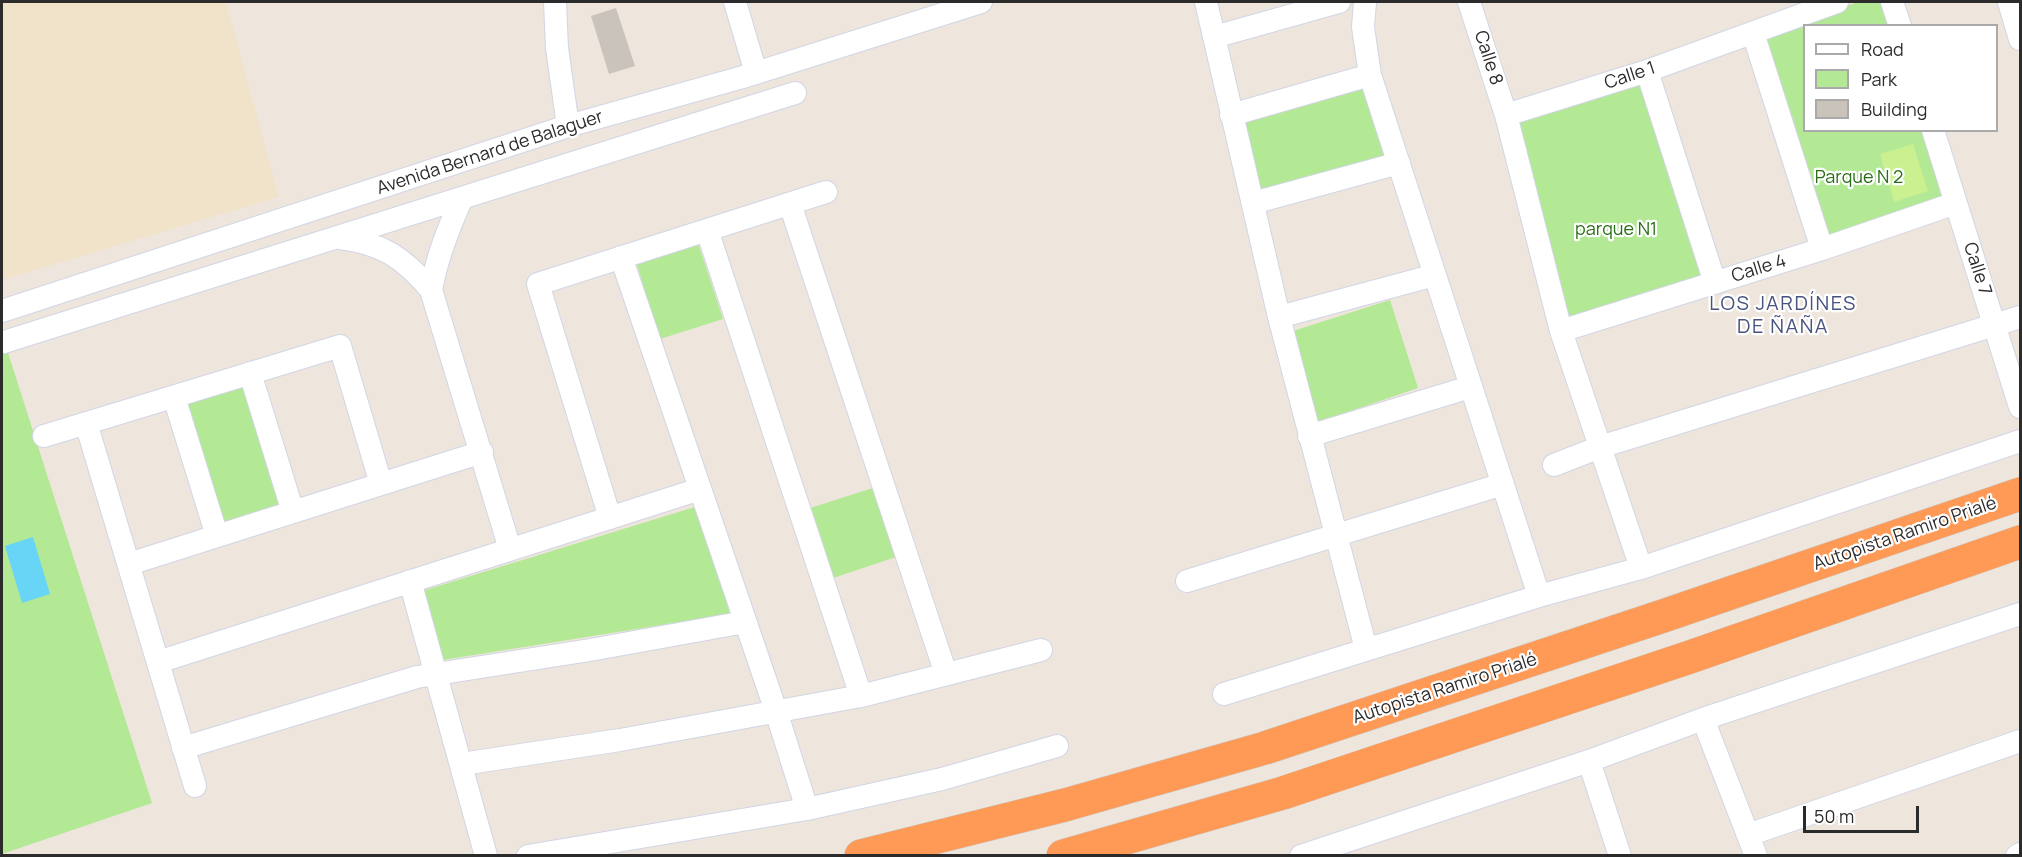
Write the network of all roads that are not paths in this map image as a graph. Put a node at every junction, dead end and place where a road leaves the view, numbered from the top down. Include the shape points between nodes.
1 (555, 2) edge
2 (735, 2) edge
3 (981, 2) edge
4 (1206, 2) edge
5 (1339, 2) edge
6 (1365, 2) edge
7 (1469, 2) edge
8 (1837, 2) edge
9 (1892, 2) edge
10 (2009, 2) edge
11 (1899, 24) edge
12 (1753, 33) junction
13 (1214, 37) junction
14 (2020, 39) edge
15 (1647, 70) junction
16 (749, 75) junction
17 (1370, 75) junction
18 (795, 93) dead end
19 (728, 115) junction
20 (1232, 115) junction
21 (1506, 116) junction
22 (568, 126) junction
23 (1934, 132) edge
24 (1400, 163) junction
25 (826, 192) dead end
26 (462, 198) junction
27 (1956, 202) junction
28 (1253, 203) junction
29 (790, 204) junction
30 (707, 230) junction
31 (337, 238) junction
32 (1822, 249) junction
33 (621, 257) junction
34 (1435, 275) junction
35 (1715, 282) junction
36 (79, 287) junction
37 (431, 290) junction
38 (2, 311) edge
39 (99, 313) junction
40 (1280, 317) junction
41 (2020, 317) edge
42 (1994, 325) junction
43 (1561, 331) junction
44 (4, 342) dead end
45 (250, 373) junction
46 (1470, 387) junction
47 (174, 396) junction
48 (2020, 407) edge
49 (86, 423) junction
50 (44, 436) dead end
51 (1310, 436) junction
52 (2020, 441) edge
53 (1600, 447) junction
54 (482, 452) junction
55 (1554, 465) dead end
56 (381, 484) junction
57 (1503, 484) junction
58 (700, 489) junction
59 (2020, 494) edge
60 (293, 512) junction
61 (610, 518) junction
62 (217, 536) junction
63 (1335, 536) junction
64 (2020, 543) edge
65 (510, 549) junction
66 (129, 564) junction
67 (1641, 568) junction
68 (410, 581) junction
69 (1187, 581) dead end
70 (1757, 584) junction
71 (1539, 596) junction
72 (2020, 614) edge
73 (745, 622) junction
74 (1728, 644) junction
75 (1366, 649) junction
76 (1041, 650) dead end
77 (158, 662) junction
78 (436, 673) junction
79 (945, 674) junction
80 (1224, 694) dead end
81 (861, 696) junction
82 (776, 711) junction
83 (1703, 719) junction
84 (2020, 741) edge
85 (1057, 746) dead end
86 (183, 748) junction
87 (1589, 761) junction
88 (462, 764) junction
89 (195, 786) dead end
90 (807, 809) junction
91 (1752, 845) edge
92 (486, 855) edge
93 (528, 855) edge
94 (861, 855) edge
95 (1063, 855) edge
96 (1301, 855) edge
97 (1620, 855) edge

1 - 22 street
2 - 16 street
3 - 16 street, Avenida Bernard de Balaguer
4 - 13 street
5 - 13 street
6 - 17 street via 1363,27
7 - 21 street, Calle 8
8 - 12 street, Calle 1
9 - 11 street
10 - 14 street
12 - 15 street, Calle 1
12 - 32 street
13 - 20 street
15 - 21 street, Calle 1
15 - 35 street
16 - 19 street
16 - 22 street, Avenida Bernard de Balaguer
17 - 20 street
17 - 24 street
18 - 19 street
19 - 26 street
20 - 28 street
21 - 43 street, Calle 8
22 - 36 street, Avenida Bernard de Balaguer
23 - 27 street, Calle 7
24 - 28 street
24 - 34 street
25 - 29 street
26 - 31 street
26 - 37 street via 436,260
27 - 32 street, Calle 4
27 - 42 street, Calle 7
28 - 40 street
29 - 30 street
29 - 79 street
30 - 33 street
30 - 81 street
31 - 37 street via 364,241 389,253 414,270
31 - 39 street
32 - 35 street, Calle 4
33 - 58 street
33 - 61 street via 538,284
34 - 40 street
34 - 46 street
35 - 43 street, Calle 4
36 - 38 street, Avenida Bernard de Balaguer
36 - 39 street
37 - 54 street
39 - 44 street
40 - 51 street
41 - 42 street
42 - 48 street, Calle 7
42 - 53 street
43 - 53 street, Calle 8
45 - 47 street
45 - 56 street via 340,346
45 - 60 street
46 - 51 street
46 - 57 street
47 - 49 street
47 - 62 street
49 - 50 street
49 - 66 street
51 - 63 street
52 - 67 street
53 - 55 street
53 - 67 street, Calle 8
54 - 56 street
54 - 65 street
56 - 60 street
57 - 63 street
57 - 71 street
58 - 61 street
58 - 73 street
59 - 70 highway, Autopista Ramiro Prialé
60 - 62 street
61 - 65 street
62 - 66 street
63 - 69 street
63 - 75 street
64 - 74 highway
65 - 68 street
66 - 77 street
67 - 71 street
68 - 77 street
68 - 78 street
70 - 74 highway via 1716,613 1714,629 1719,639
70 - 94 highway, Autopista Ramiro Prialé via 1265,748 1065,805
71 - 75 street
72 - 83 street
73 - 78 street
73 - 82 street
74 - 95 highway via 1284,793
75 - 80 street
76 - 79 street
77 - 86 street
78 - 86 street
78 - 88 street
79 - 81 street
81 - 82 street
82 - 88 street
82 - 90 street
83 - 87 street
83 - 91 street
84 - 91 street
85 - 90 street via 942,779
86 - 89 street
87 - 96 street
87 - 97 street
88 - 92 street
90 - 93 street

